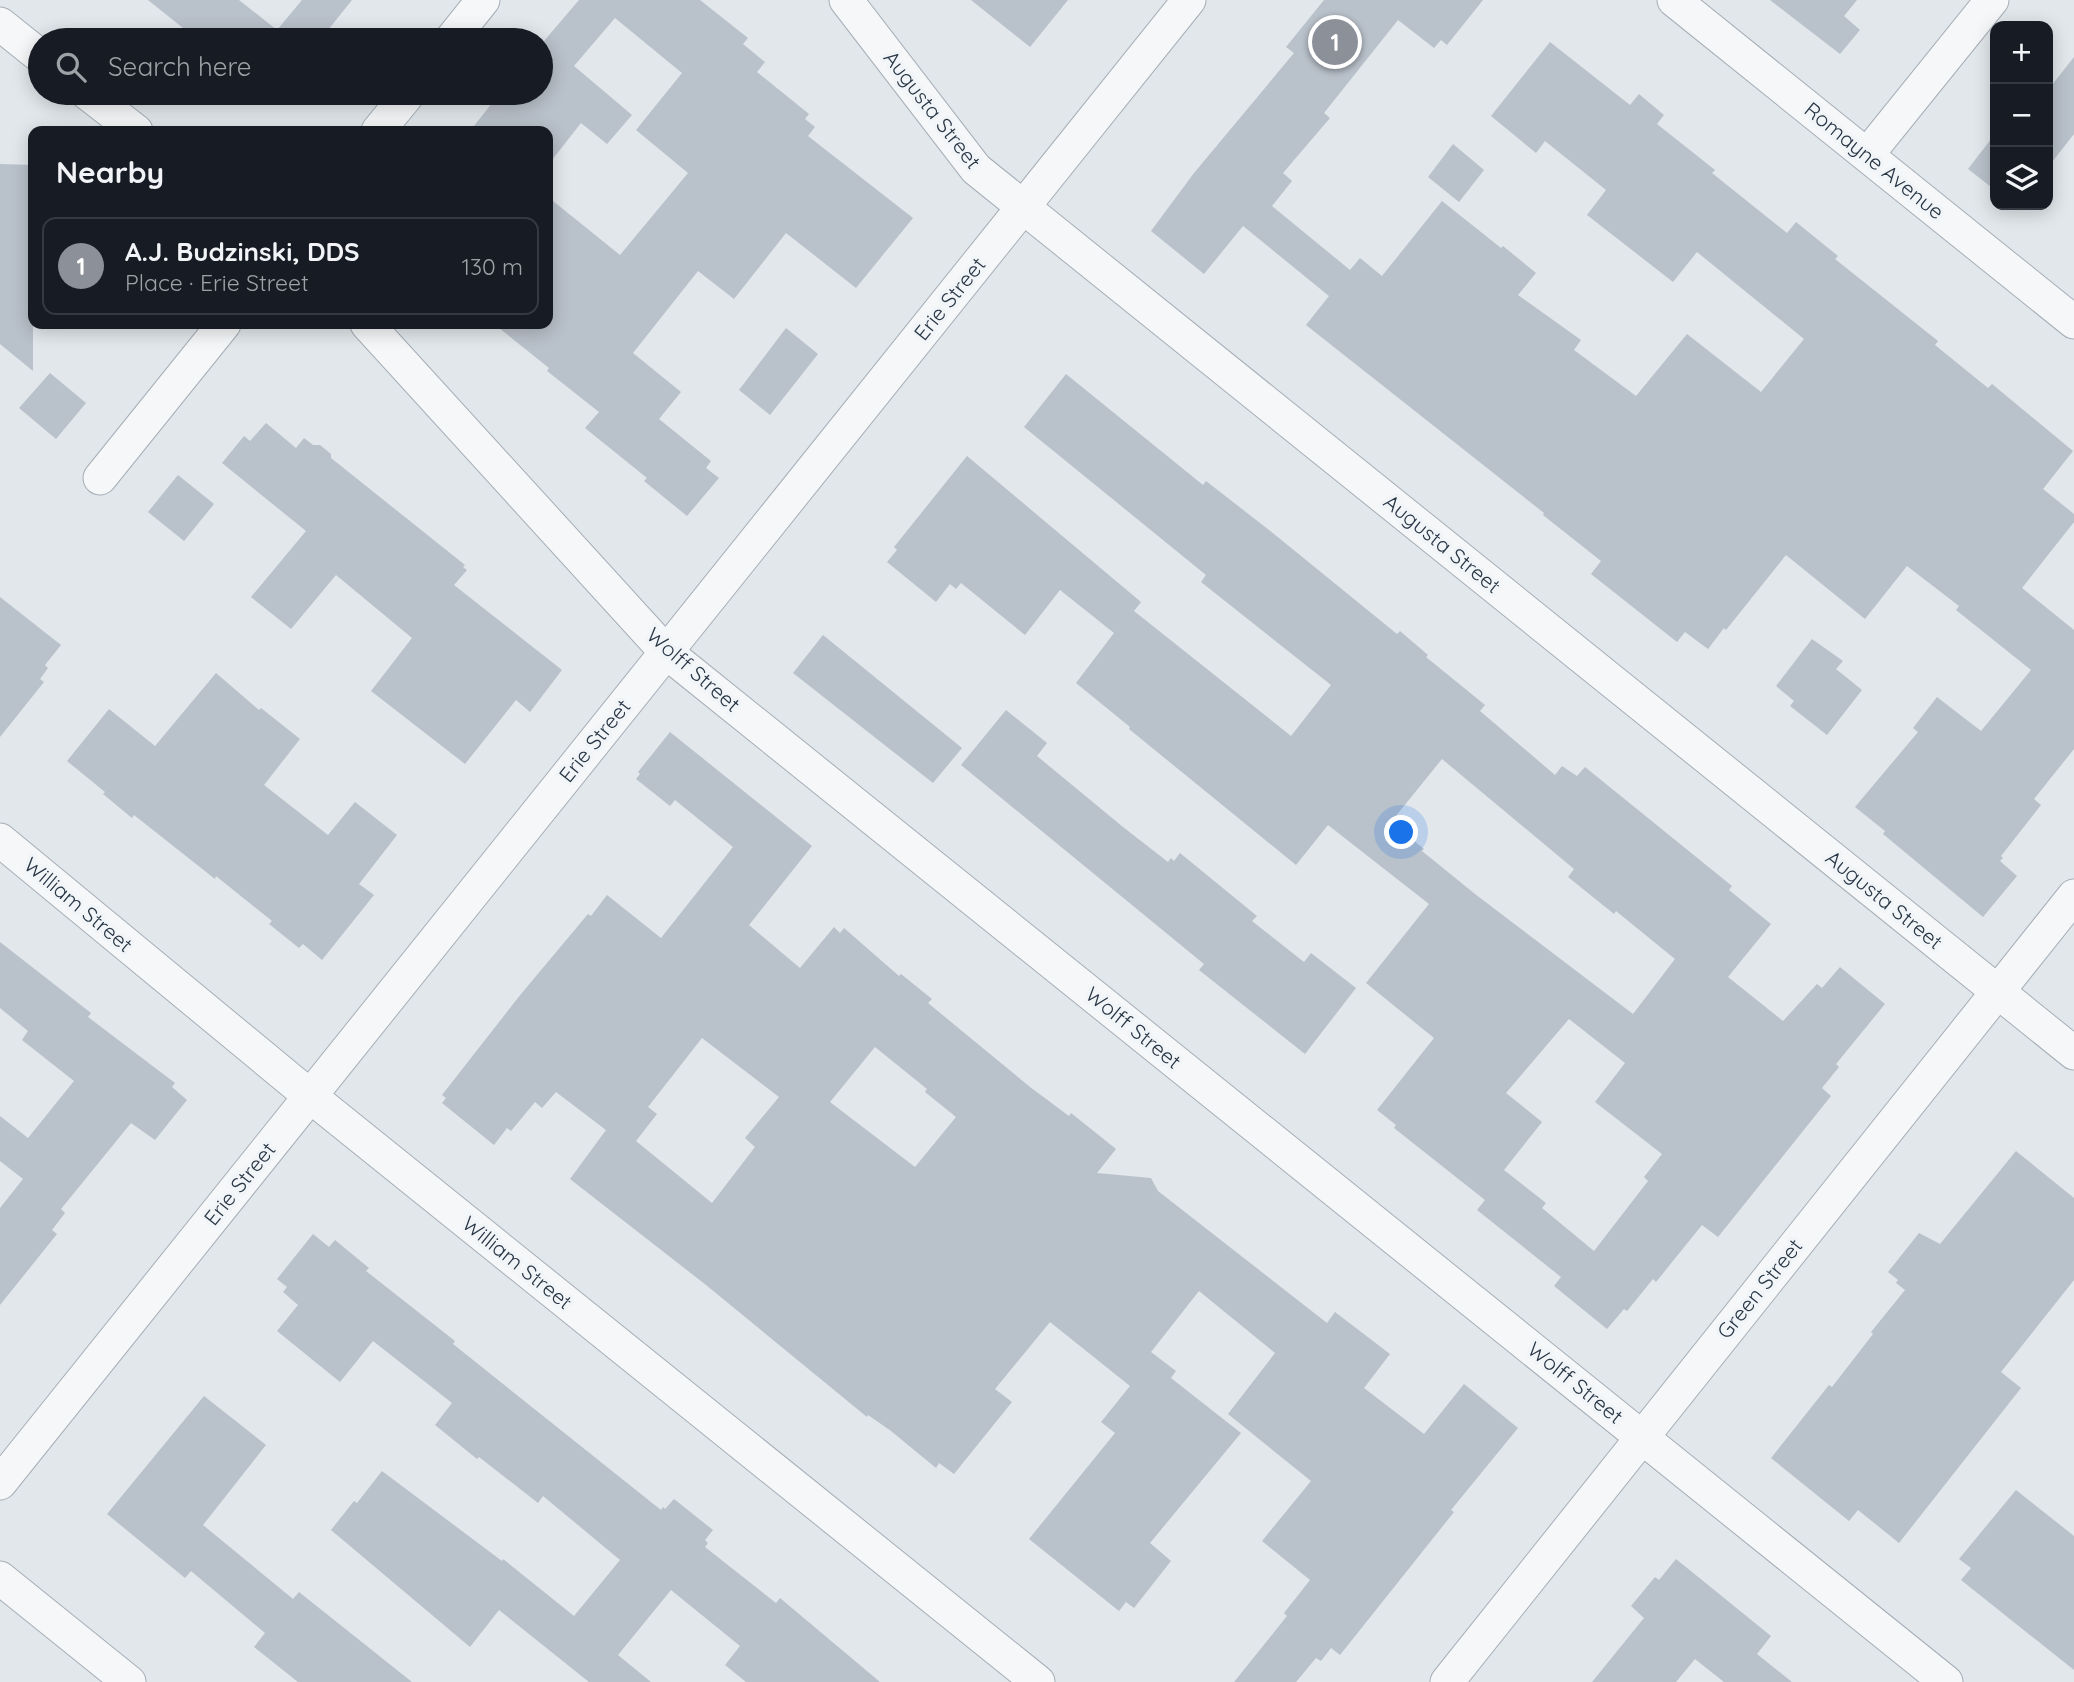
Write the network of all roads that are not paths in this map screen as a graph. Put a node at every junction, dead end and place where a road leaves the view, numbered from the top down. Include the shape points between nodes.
1 (483, 0) edge
2 (846, 0) edge
3 (1189, 0) edge
4 (1674, 0) edge
5 (1992, 0) edge
6 (0, 24) edge
7 (461, 28) edge
8 (28, 46) edge
9 (102, 105) edge
10 (399, 105) edge
11 (130, 126) edge
12 (382, 126) edge
13 (1867, 155) junction
14 (1023, 207) junction
15 (2074, 322) edge
16 (220, 329) edge
17 (372, 329) edge
18 (100, 478) dead end
19 (667, 652) junction
20 (0, 840) edge
21 (2074, 896) edge
22 (1998, 992) junction
23 (2074, 1053) edge
24 (310, 1096) junction
25 (1642, 1437) junction
26 (0, 1483) edge
27 (0, 1578) edge
28 (129, 1682) edge
29 (1038, 1682) edge
30 (1447, 1682) edge
31 (1946, 1682) edge

1 - 7 street
2 - 14 street, Augusta Street via 976,169
3 - 14 street, Erie Street
4 - 13 street, Romayne Avenue
5 - 13 street
6 - 8 street
9 - 11 street
10 - 12 street
13 - 15 street, Romayne Avenue
14 - 19 street, Erie Street
14 - 22 street, Augusta Street
16 - 18 street
17 - 19 street, Wolff Street
19 - 24 street, Erie Street
19 - 25 street, Wolff Street
20 - 24 street, William Street
21 - 22 street, Green Street
22 - 23 street, Augusta Street
22 - 25 street, Green Street
24 - 26 street, Erie Street
24 - 29 street, William Street
25 - 30 street, Green Street
25 - 31 street, Wolff Street
27 - 28 street

